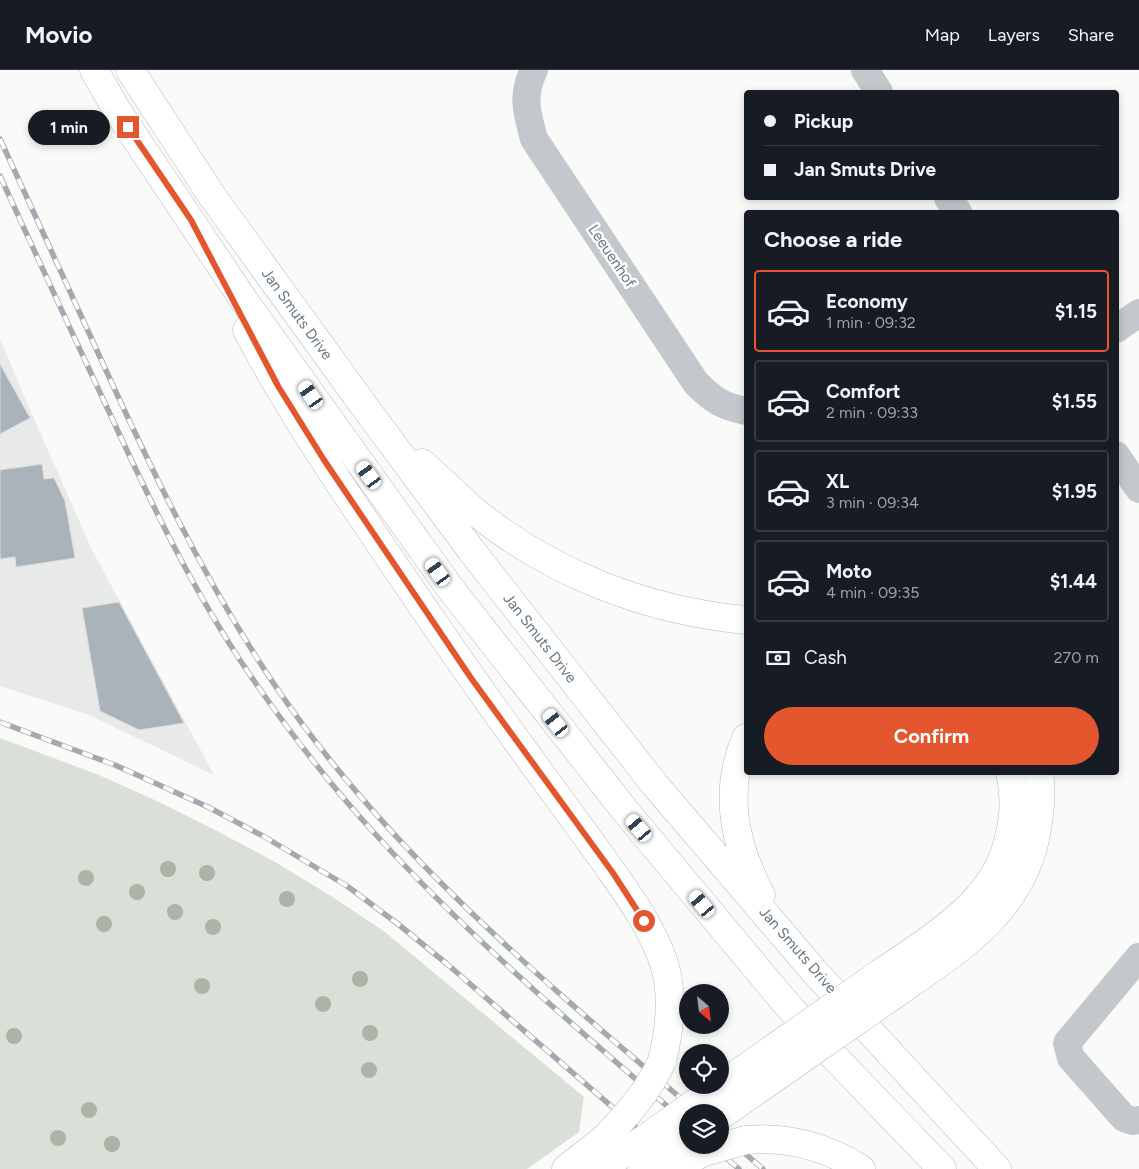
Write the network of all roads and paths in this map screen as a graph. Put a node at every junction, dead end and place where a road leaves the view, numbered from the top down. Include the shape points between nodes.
1 (94, 70) edge
2 (130, 70) edge
3 (534, 70) edge
4 (191, 220) junction
5 (1139, 313) edge
6 (1119, 326) edge
7 (744, 412) edge
8 (370, 414) junction
9 (1119, 459) edge
10 (1139, 489) edge
11 (744, 620) edge
12 (744, 743) edge
13 (1010, 775) edge
14 (1038, 775) edge
15 (1139, 957) edge
16 (814, 970) junction
17 (891, 981) junction
18 (729, 1109) edge
19 (1139, 1120) edge
20 (679, 1140) edge
21 (623, 1154) edge
22 (566, 1169) edge
23 (599, 1169) edge
24 (671, 1169) edge
25 (861, 1169) edge
26 (942, 1169) edge
27 (997, 1169) edge

1 - 4 main road via 118,112
2 - 8 main road, Jan Smuts Drive via 212,196
3 - 7 street, Leeuenhof via 526,108 534,139 696,383 727,408
4 - 21 main road, bridge via 278,386 324,460 471,678 616,878 650,931 669,986 669,1024 662,1061 643,1095
4 - 26 main road via 250,310 450,588 627,814 813,1035
5 - 6 street
8 - 11 main road via 474,510 549,561 639,599
8 - 16 main road, Jan Smuts Drive via 471,550 655,785
9 - 10 street
12 - 16 main road via 734,779 735,825 745,863 764,900
13 - 17 main road via 1014,807 1012,824 994,875 972,903
14 - 17 main road via 1041,794 1036,836 1022,879 1012,896 998,914 968,941
15 - 19 street via 1067,1043 1071,1058 1124,1118 1133,1122
16 - 27 main road, Jan Smuts Drive
17 - 18 main road, bridge
17 - 21 main road, bridge
20 - 21 main road, bridge
21 - 22 main road
21 - 23 main road
24 - 25 main road, bridge via 704,1152 746,1140 778,1139 840,1156

